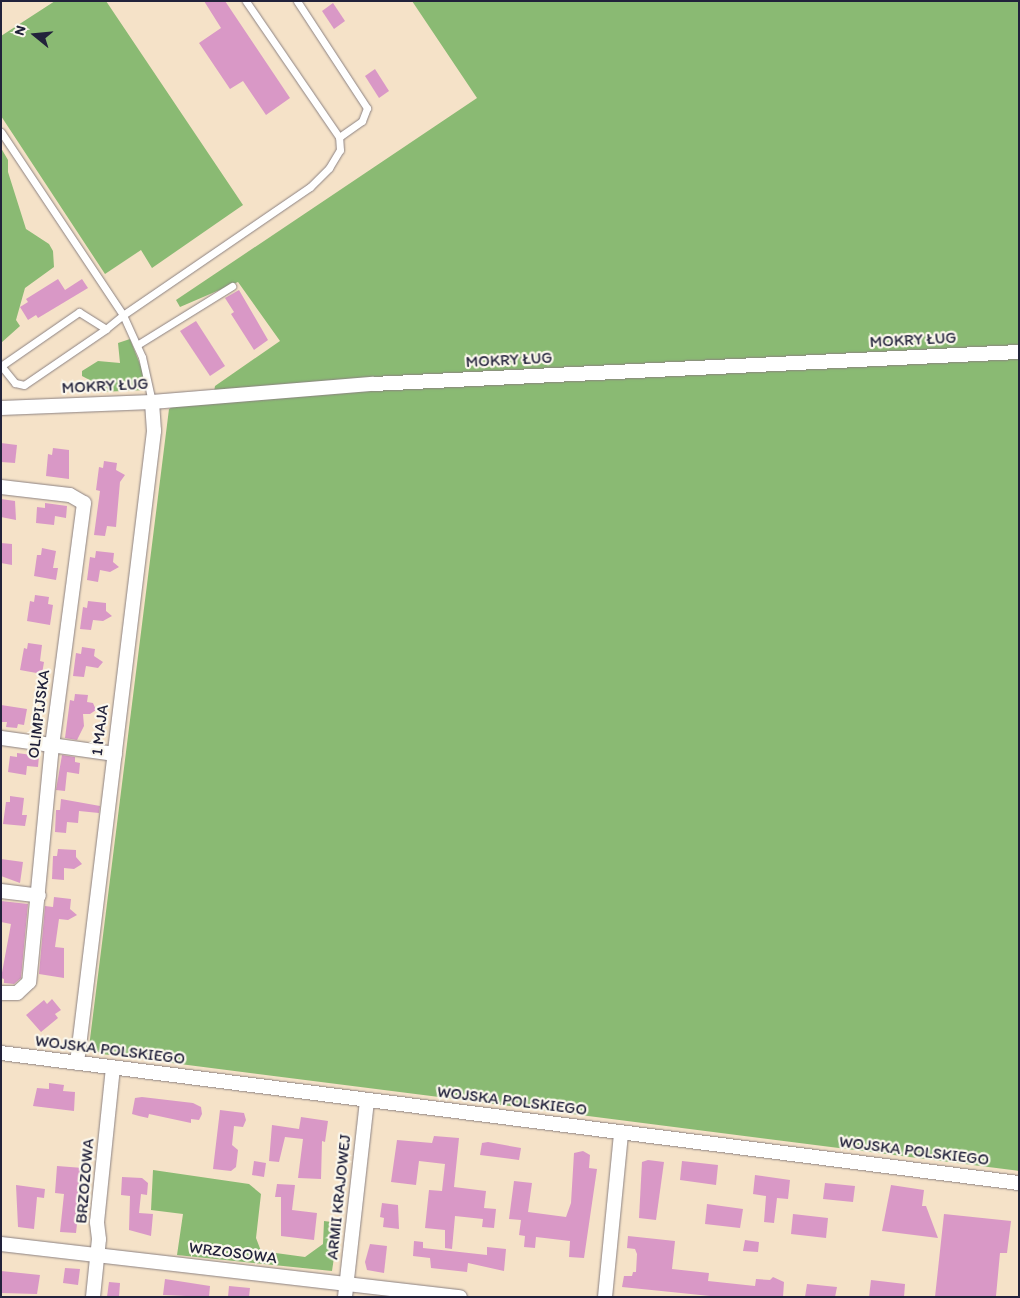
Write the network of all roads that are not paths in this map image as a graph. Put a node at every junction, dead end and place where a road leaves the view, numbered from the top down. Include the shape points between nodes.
1 (246, 1) edge
2 (297, 1) edge
3 (1, 132) edge
4 (339, 136) junction
5 (232, 286) dead end
6 (123, 315) junction
7 (106, 329) junction
8 (137, 345) junction
9 (1019, 352) edge
10 (152, 402) junction
11 (1, 408) edge
12 (1, 487) edge
13 (1, 738) edge
14 (52, 745) junction
15 (115, 754) junction
16 (1, 891) edge
17 (39, 896) junction
18 (1, 993) edge
19 (1, 1054) edge
20 (77, 1063) junction
21 (113, 1068) junction
22 (367, 1101) junction
23 (621, 1133) junction
24 (1019, 1183) edge
25 (1, 1244) edge
26 (98, 1255) junction
27 (346, 1291) edge
28 (93, 1297) edge
29 (460, 1297) edge
30 (605, 1297) edge

1 - 4 lane
2 - 4 lane via 367,108 362,121
3 - 6 lane
4 - 6 lane via 338,155 310,187
5 - 8 lane
6 - 7 lane
6 - 8 lane
7 - 7 lane via 24,385 15,383 1,366 79,312
8 - 10 lane
9 - 10 street, MOKRY ŁUG via 373,384
10 - 11 street, MOKRY ŁUG
10 - 15 street, 1 MAJA via 154,432
12 - 14 street, OLIMPIJSKA via 70,495 84,503
13 - 14 street
14 - 15 street
14 - 17 street, OLIMPIJSKA
15 - 20 street, 1 MAJA
16 - 17 street
17 - 18 street, OLIMPIJSKA via 29,982 17,993
19 - 20 street, WOJSKA POLSKIEGO
20 - 21 street, WOJSKA POLSKIEGO
21 - 22 street, WOJSKA POLSKIEGO
21 - 26 street, BRZOZOWA via 97,1222
22 - 23 street, WOJSKA POLSKIEGO
22 - 27 street, ARMII KRAJOWEJ
23 - 24 street, WOJSKA POLSKIEGO
23 - 30 street
25 - 26 street, WRZOSOWA
26 - 27 street, WRZOSOWA
26 - 28 street, BRZOZOWA
27 - 29 street, WRZOSOWA

